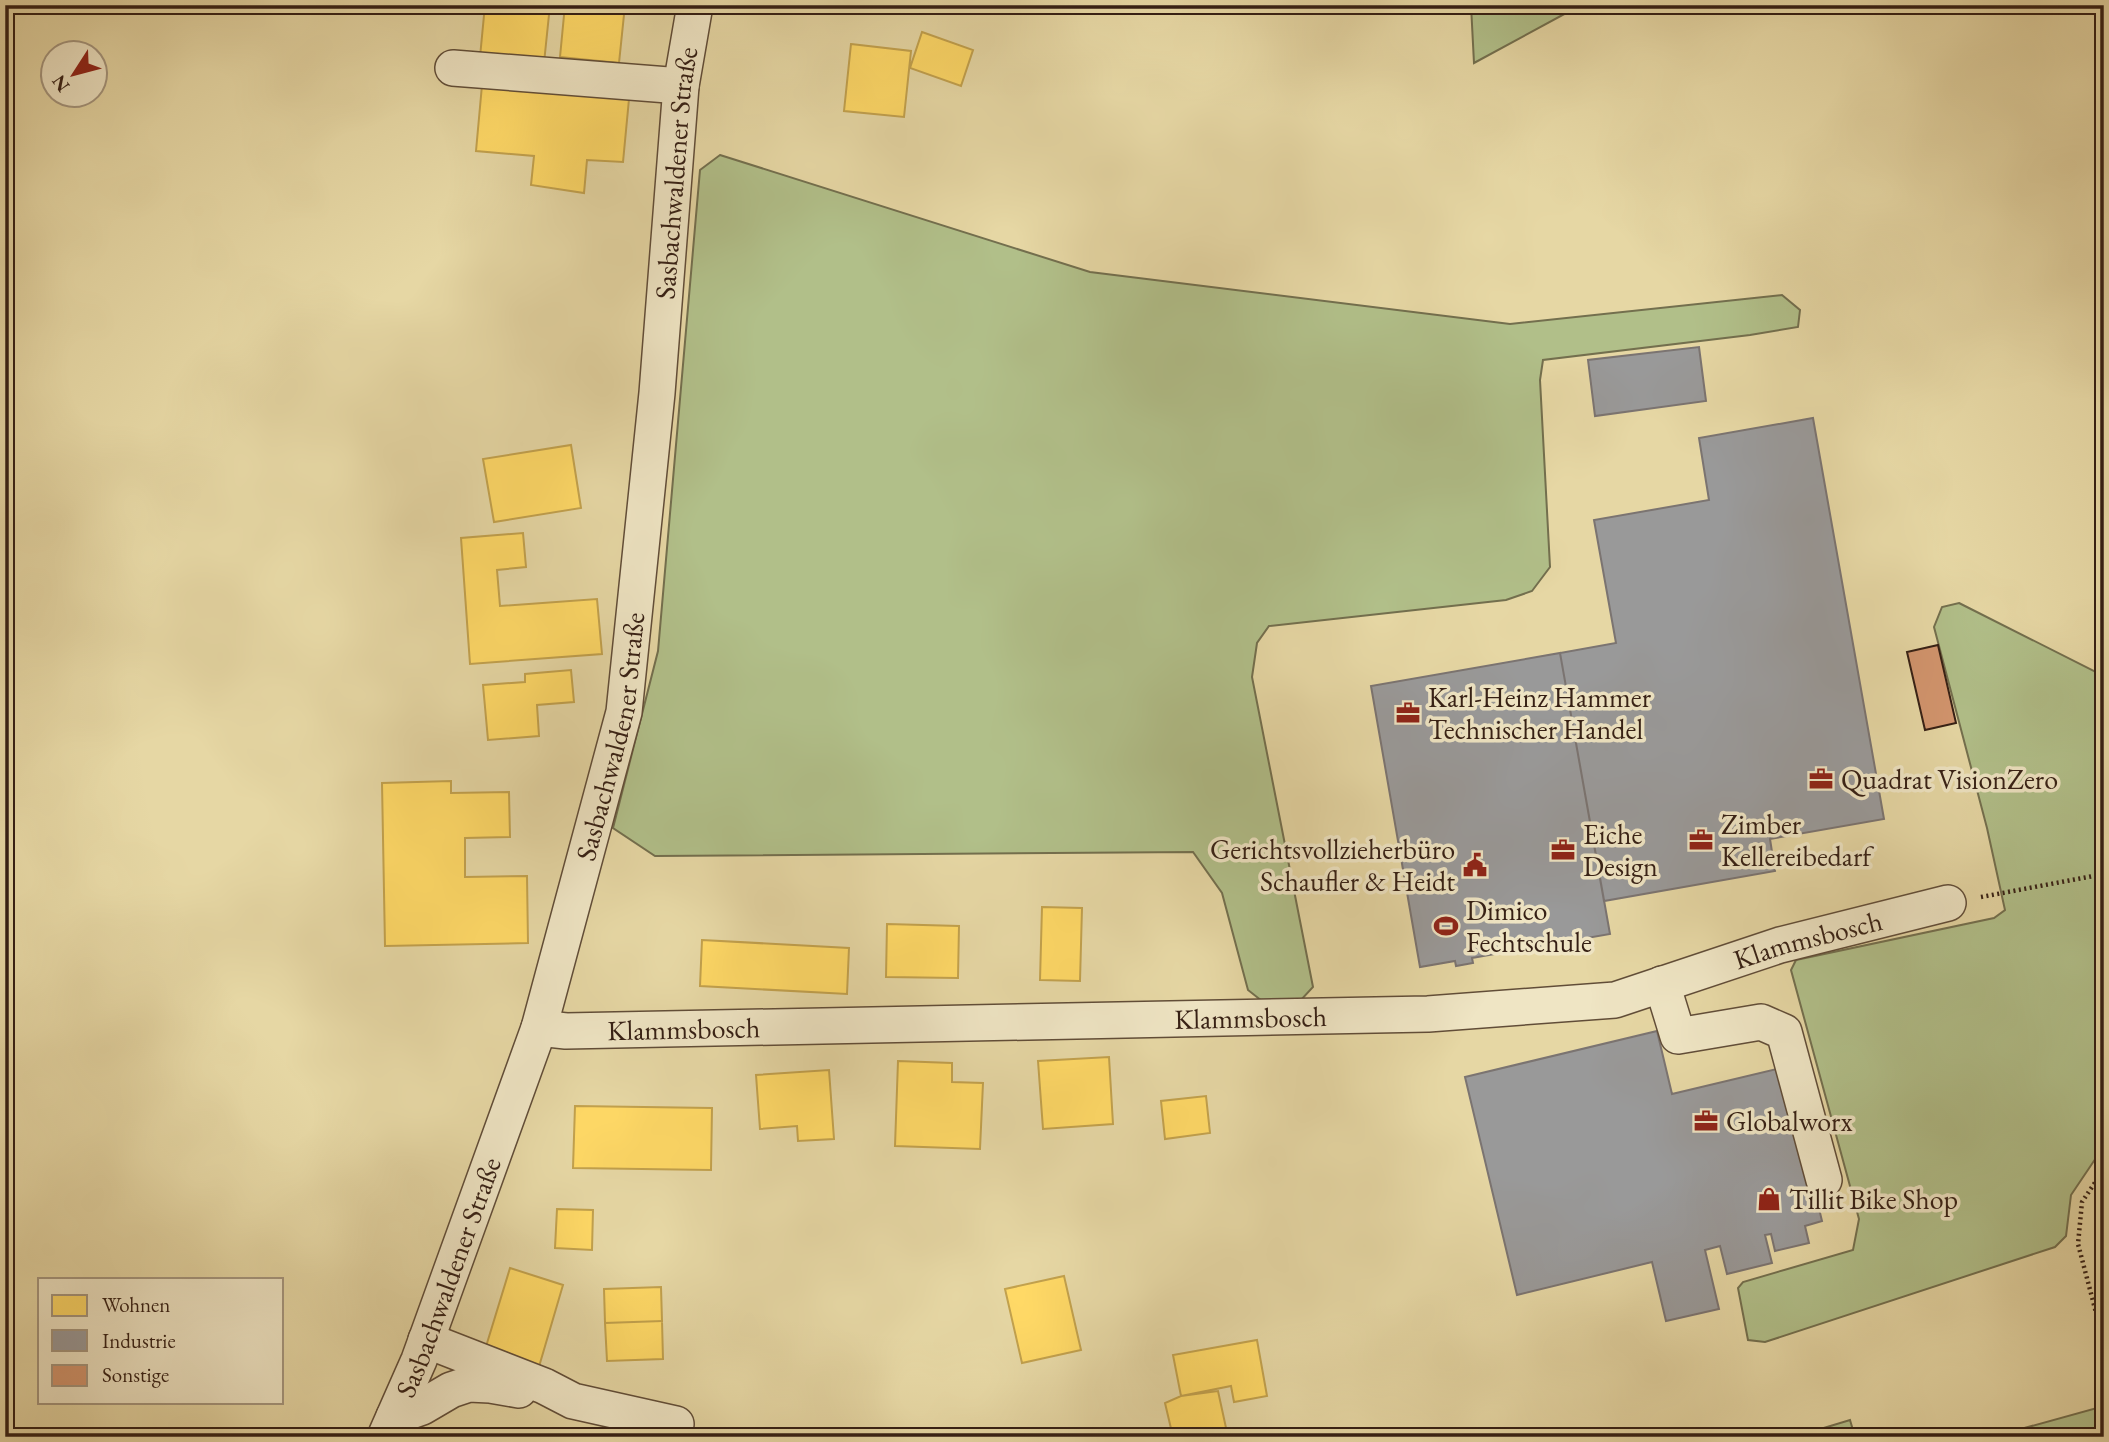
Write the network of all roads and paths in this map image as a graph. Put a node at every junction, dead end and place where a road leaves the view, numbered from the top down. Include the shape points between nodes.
1 (695, 5) edge
2 (453, 68) dead end
3 (681, 86) junction
4 (2104, 874) edge
5 (1948, 903) joint
6 (1662, 984) junction
7 (539, 1028) junction
8 (2104, 1169) edge
9 (1824, 1180) dead end
10 (426, 1340) junction
11 (2104, 1343) edge
12 (570, 1400) junction
13 (676, 1424) dead end
14 (390, 1427) edge

1 - 3 street, Sasbachwaldener Straße
2 - 3 street
3 - 7 street, Sasbachwaldener Straße via 657,393 624,712
4 - 5 path
5 - 6 street, Klammsbosch via 1780,945
6 - 7 street, Klammsbosch via 1615,1000 1428,1014
6 - 9 street via 1678,1036 1761,1022 1784,1032
7 - 10 street, Sasbachwaldener Straße
8 - 11 path via 2082,1202 2078,1244
10 - 12 street
10 - 14 street, Sasbachwaldener Straße
12 - 13 street
12 - 14 street via 469,1384

